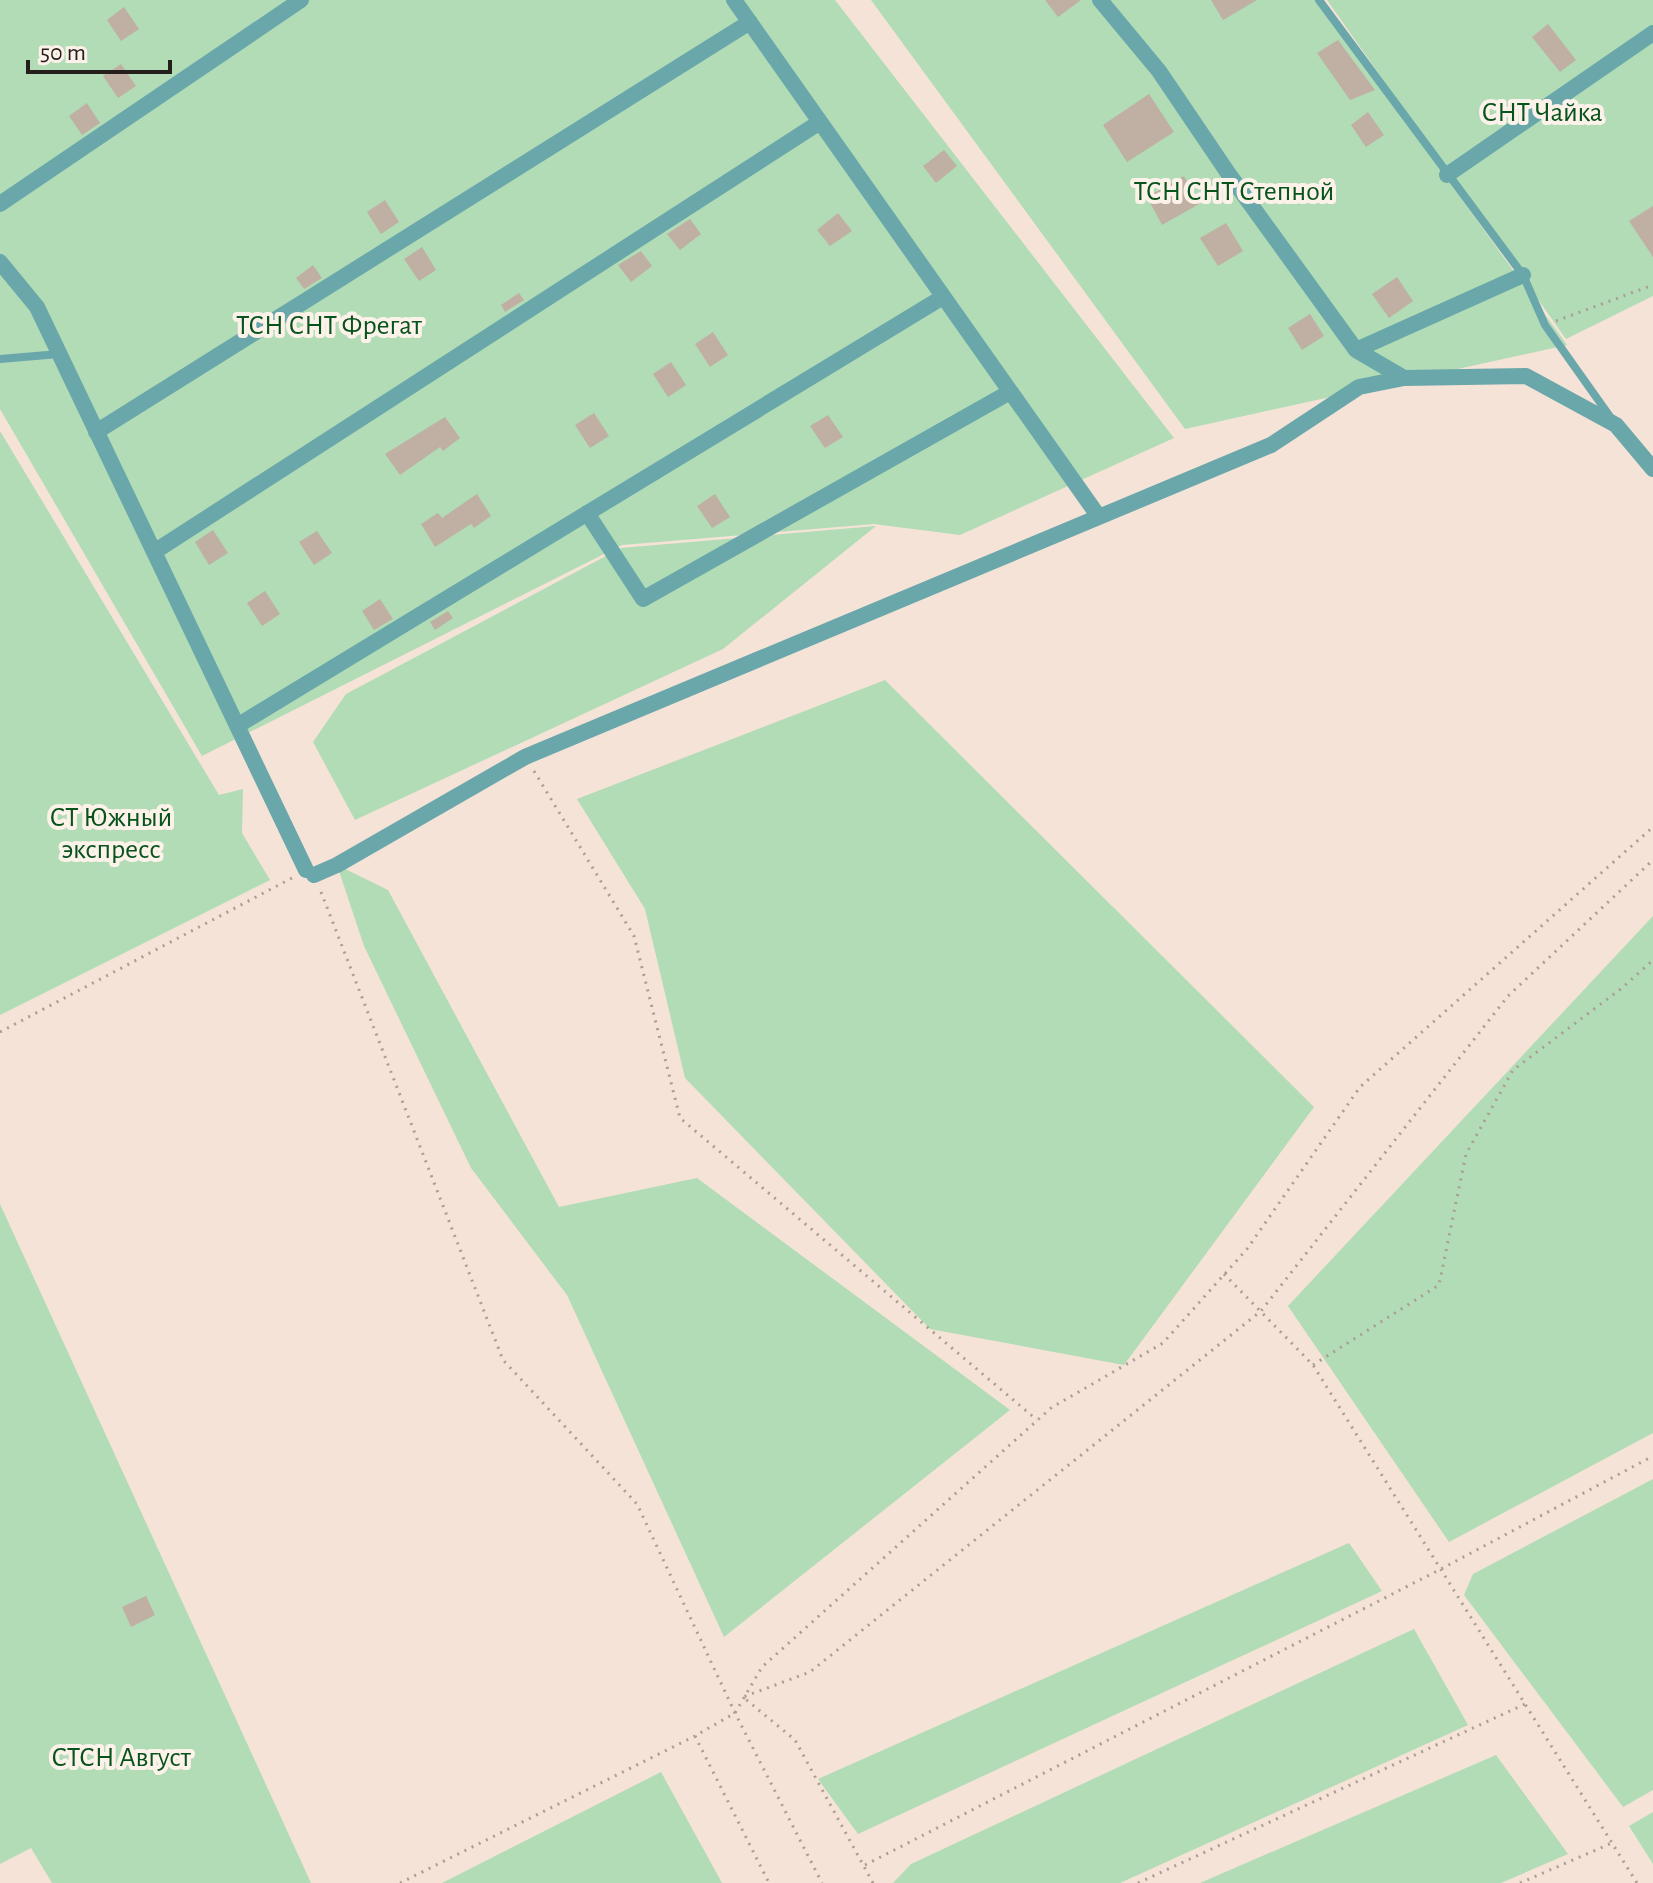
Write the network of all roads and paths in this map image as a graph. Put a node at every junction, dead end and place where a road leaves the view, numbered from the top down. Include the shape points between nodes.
1 (301, 0) edge
2 (734, 0) edge
3 (1100, 0) edge
4 (1334, 0) edge
5 (1322, 3) edge
6 (750, 22) junction
7 (1653, 33) edge
8 (820, 122) junction
9 (1447, 175) junction
10 (0, 204) edge
11 (0, 262) edge
12 (1523, 275) junction
13 (1653, 285) edge
14 (943, 297) junction
15 (1545, 325) junction
16 (1356, 350) junction
17 (59, 354) junction
18 (0, 359) edge
19 (1404, 378) junction
20 (1010, 392) junction
21 (1616, 425) junction
22 (96, 432) junction
23 (1653, 469) edge
24 (587, 513) junction
25 (1099, 517) junction
26 (154, 552) junction
27 (237, 726) junction
28 (525, 757) junction
29 (1653, 827) edge
30 (1653, 860) edge
31 (310, 873) junction
32 (1653, 960) edge
33 (0, 1032) edge
34 (1224, 1274) junction
35 (1261, 1311) junction
36 (1313, 1365) junction
37 (1037, 1420) junction
38 (1653, 1456) edge
39 (1441, 1569) junction
40 (743, 1697) junction
41 (1525, 1704) junction
42 (735, 1713) junction
43 (695, 1736) junction
44 (1612, 1843) junction
45 (864, 1866) junction
46 (400, 1883) edge
47 (769, 1883) edge
48 (822, 1883) edge
49 (873, 1883) edge
50 (1138, 1883) edge
51 (1520, 1883) edge
52 (1637, 1883) edge

1 - 10 street
2 - 6 street
3 - 16 street via 1159,71
4 - 5 lane
5 - 9 lane
6 - 8 street
6 - 22 street
7 - 9 street
8 - 14 street
8 - 26 street
9 - 12 lane
11 - 17 street via 37,307
12 - 15 lane
12 - 16 street
13 - 15 path
14 - 20 street
14 - 24 street
15 - 21 lane
16 - 19 street
17 - 18 lane
17 - 22 street
19 - 21 street via 1526,376
19 - 25 street via 1359,387 1271,445
20 - 24 street via 643,599
20 - 25 street
21 - 23 street
22 - 26 street
24 - 27 street
25 - 28 street
26 - 27 street
27 - 31 street
28 - 31 street via 337,865
28 - 37 path via 634,936 680,1118
29 - 34 path via 1360,1087
30 - 35 path via 1508,996
31 - 33 path
31 - 42 path via 503,1360 637,1504
32 - 36 path via 1513,1070 1466,1154 1439,1285
34 - 35 path
34 - 37 path via 1163,1343
35 - 36 path
35 - 40 path via 810,1672
36 - 39 path
37 - 40 path via 762,1667
38 - 39 path
39 - 41 path
39 - 45 path
40 - 42 path
40 - 45 path via 795,1740
41 - 44 path
41 - 50 path
42 - 43 path
42 - 48 path
43 - 46 path
43 - 47 path
44 - 51 path
44 - 52 path
45 - 49 path

